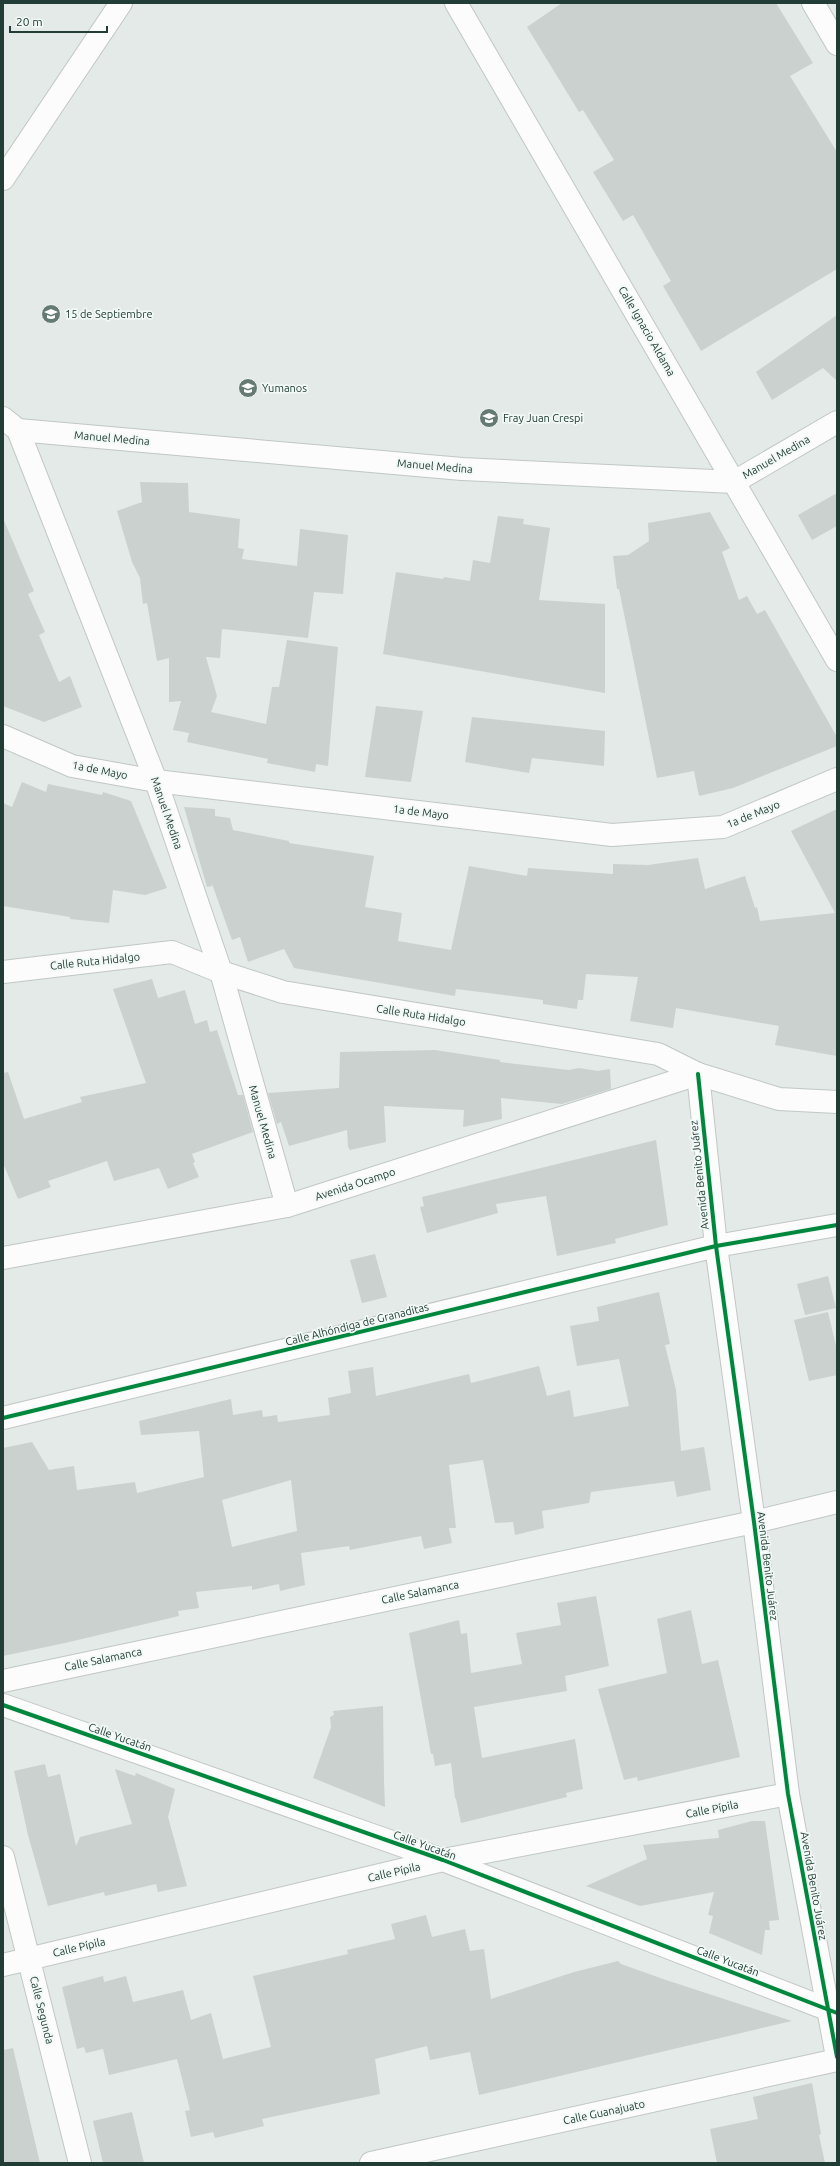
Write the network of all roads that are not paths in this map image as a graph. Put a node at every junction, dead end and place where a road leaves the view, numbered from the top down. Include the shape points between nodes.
1 (121, 3) edge
2 (456, 3) edge
3 (813, 3) edge
4 (837, 44) edge
5 (3, 179) edge
6 (837, 422) edge
7 (10, 424) edge
8 (734, 482) junction
9 (837, 660) edge
10 (3, 736) edge
11 (837, 779) edge
12 (156, 781) junction
13 (3, 971) edge
14 (220, 972) junction
15 (698, 1074) junction
16 (837, 1102) edge
17 (288, 1206) junction
18 (837, 1225) edge
19 (716, 1246) junction
20 (3, 1258) edge
21 (3, 1418) edge
22 (837, 1502) edge
23 (754, 1522) junction
24 (3, 1680) edge
25 (3, 1705) edge
26 (788, 1794) junction
27 (3, 1857) edge
28 (443, 1860) junction
29 (30, 1958) junction
30 (3, 1965) edge
31 (832, 2011) edge
32 (837, 2057) edge
33 (837, 2060) edge
34 (80, 2163) edge
35 (371, 2163) edge

1 - 5 street
2 - 8 street, Calle Ignacio Aldama
3 - 4 street
6 - 8 street, Manuel Medina
7 - 8 street, Manuel Medina via 462,469
7 - 12 street, Manuel Medina
8 - 9 street, Calle Ignacio Aldama
10 - 12 street, 1a de Mayo via 72,766
11 - 12 street, 1a de Mayo via 723,827 612,835
12 - 14 street, Manuel Medina
13 - 14 street, Calle Ruta Hidalgo via 172,952
14 - 15 street, Calle Ruta Hidalgo via 283,992 658,1054
14 - 17 street, Manuel Medina
15 - 16 street, Calle Ruta Hidalgo via 779,1099
15 - 17 street, Avenida Ocampo
15 - 19 street, Avenida Benito Juárez
17 - 20 street, Avenida Ocampo
18 - 19 street, Calle Alhóndiga de Granaditas
19 - 21 street, Calle Alhóndiga de Granaditas
19 - 23 street, Avenida Benito Juárez
22 - 23 street, Calle Salamanca
23 - 24 street, Calle Salamanca
23 - 26 street, Avenida Benito Juárez
25 - 28 street, Calle Yucatán
26 - 28 street, Calle Pípila
26 - 31 street, Avenida Benito Juárez
27 - 29 street, Calle Segunda
28 - 29 street, Calle Pípila
28 - 31 street, Calle Yucatán
29 - 30 street, Calle Pípila
29 - 34 street, Calle Segunda
31 - 32 street, Avenida Benito Juárez
33 - 35 street, Calle Guanajuato

